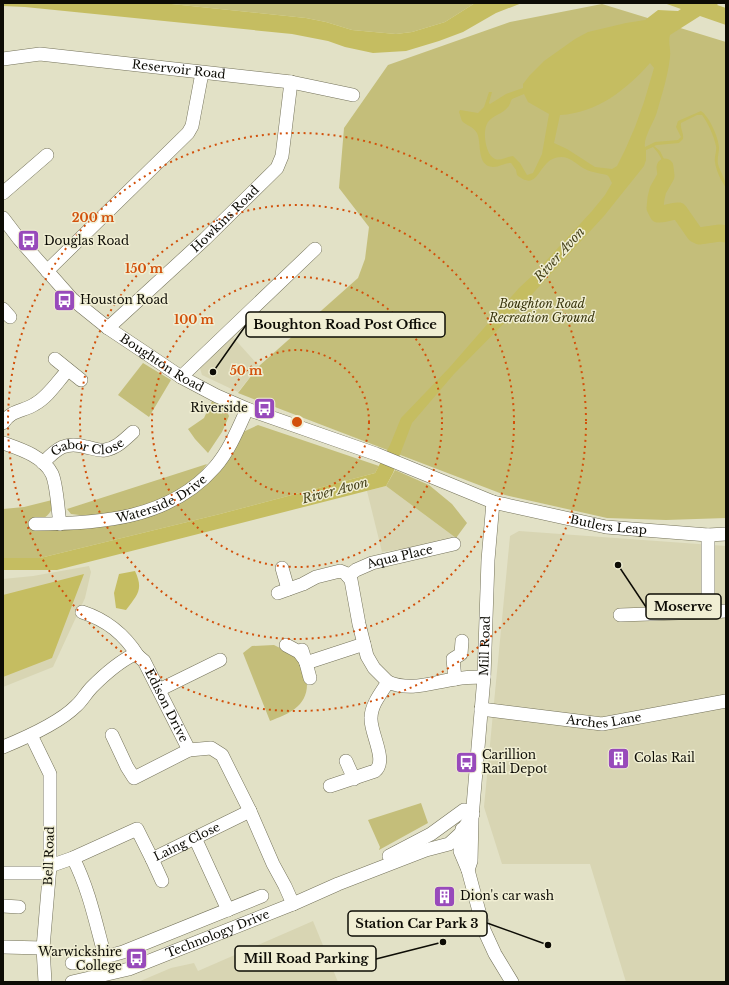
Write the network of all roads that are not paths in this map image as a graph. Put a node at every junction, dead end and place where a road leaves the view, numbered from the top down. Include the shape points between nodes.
1 (3, 59) edge
2 (202, 73) junction
3 (292, 82) junction
4 (353, 95) dead end
5 (47, 155) dead end
6 (3, 193) edge
7 (3, 218) edge
8 (307, 251) dead end
9 (47, 271) junction
10 (108, 328) junction
11 (55, 359) dead end
12 (68, 370) junction
13 (181, 377) junction
14 (81, 380) dead end
15 (247, 409) junction
16 (3, 423) edge
17 (133, 432) dead end
18 (3, 443) edge
19 (43, 463) junction
20 (493, 502) junction
21 (35, 524) dead end
22 (60, 524) junction
23 (726, 534) edge
24 (708, 535) junction
25 (454, 544) dead end
26 (282, 568) dead end
27 (348, 576) junction
28 (726, 611) edge
29 (82, 612) dead end
30 (708, 612) junction
31 (620, 615) dead end
32 (462, 642) dead end
33 (364, 644) junction
34 (286, 645) dead end
35 (138, 656) junction
36 (305, 658) junction
37 (220, 660) dead end
38 (484, 677) junction
39 (310, 678) dead end
40 (455, 679) junction
41 (388, 682) junction
42 (159, 690) junction
43 (726, 701) edge
44 (481, 709) junction
45 (31, 735) junction
46 (112, 735) dead end
47 (3, 747) edge
48 (190, 750) junction
49 (346, 761) dead end
50 (354, 779) junction
51 (330, 786) dead end
52 (250, 811) junction
53 (468, 812) junction
54 (428, 835) junction
55 (466, 835) junction
56 (195, 838) junction
57 (449, 844) junction
58 (460, 851) junction
59 (73, 858) junction
60 (152, 859) junction
61 (49, 869) junction
62 (468, 870) junction
63 (3, 873) edge
64 (162, 881) dead end
65 (338, 884) junction
66 (262, 896) dead end
67 (293, 904) junction
68 (3, 906) edge
69 (19, 906) dead end
70 (228, 910) junction
71 (3, 947) edge
72 (43, 948) junction
73 (105, 957) junction
74 (72, 963) dead end
75 (45, 982) edge
76 (72, 982) edge
77 (512, 982) edge

1 - 2 street, Reservoir Road via 40,54
2 - 3 street, Reservoir Road
2 - 9 street via 192,126 188,133
3 - 4 street, Reservoir Road
3 - 10 street, Howkins Road via 282,156 277,168 206,239
5 - 6 street
7 - 9 street, Boughton Road
8 - 13 street
9 - 10 street, Boughton Road via 72,298
10 - 13 street, Boughton Road
11 - 12 street
12 - 14 street
12 - 16 street via 35,405 15,412
13 - 15 street, Boughton Road
15 - 20 street, Boughton Road via 376,454
15 - 22 street, Waterside Drive via 230,445 215,467 196,485 174,500 139,513 98,521
17 - 19 street, Gabor Close via 116,446 103,450 77,444 63,446
18 - 19 street via 26,451
19 - 22 street via 52,475
20 - 24 street, Butlers Leap via 606,527
20 - 38 street, Mill Road via 488,560
21 - 22 street, Waterside Drive
23 - 24 street, Butlers Leap
24 - 30 street
25 - 27 street, Aqua Place via 372,563
26 - 27 street via 283,591 331,572 340,571
27 - 33 street via 351,580
28 - 30 street
29 - 35 street via 96,611 129,641
30 - 31 street
32 - 40 street, Mill Road via 461,654 452,659
33 - 36 street
33 - 41 street via 374,668
34 - 36 street
35 - 42 street, Edison Drive via 144,660
35 - 45 street, Edison Drive via 133,655 113,668 91,688 76,707
36 - 39 street
37 - 42 street
38 - 40 street
38 - 44 street, Mill Road
40 - 41 street via 413,687
41 - 50 street via 374,705 370,719 380,761 378,768
42 - 48 street, Edison Drive
43 - 44 street, Arches Lane via 602,724
44 - 53 street, Mill Road via 475,790
45 - 47 street, Edison Drive
45 - 61 street, Bell Road via 50,774
46 - 48 street via 134,778
48 - 52 street, Edison Drive via 211,748 222,755
49 - 50 street
50 - 51 street
52 - 56 street, Laing Close
52 - 67 street, Edison Drive
53 - 54 street, Technology Drive
53 - 55 street
54 - 55 street
54 - 65 street, Technology Drive
55 - 57 street
55 - 58 street
55 - 62 street via 471,861
56 - 60 street, Laing Close
56 - 70 street
57 - 58 street
57 - 65 street, Technology Drive via 426,850
58 - 62 street
59 - 60 street, Laing Close via 137,829
59 - 61 street, Laing Close
59 - 73 street via 87,890
60 - 64 street
61 - 63 street
61 - 72 street, Bell Road
62 - 77 street via 484,930
65 - 67 street, Technology Drive
66 - 70 street
67 - 76 street, Technology Drive via 129,969
68 - 69 street
70 - 73 street
71 - 72 street
72 - 75 street, Bell Road
73 - 74 street

